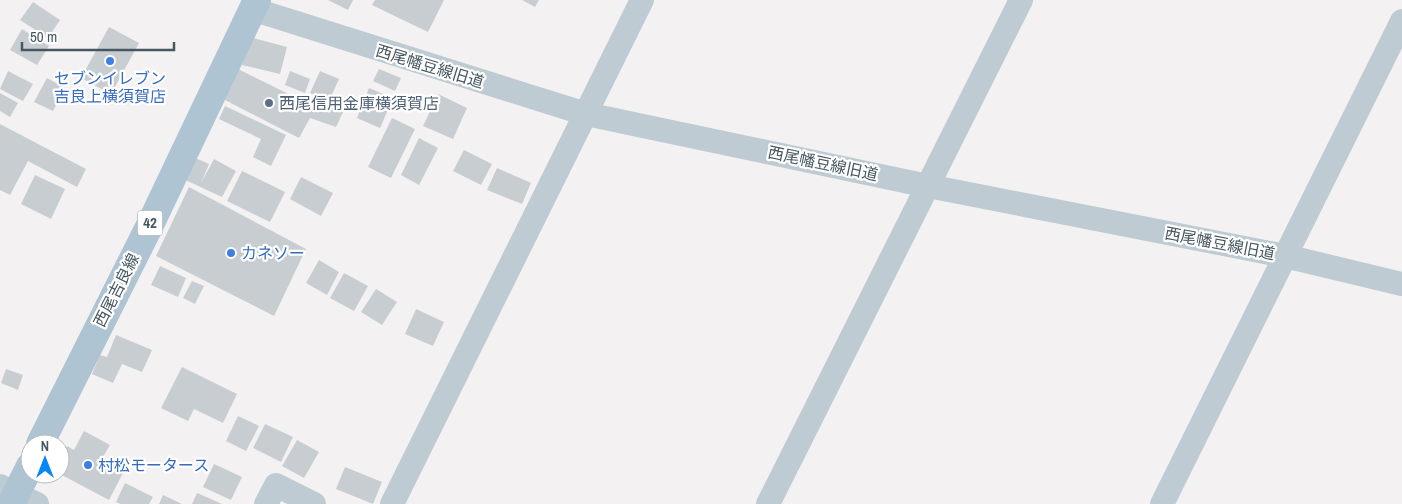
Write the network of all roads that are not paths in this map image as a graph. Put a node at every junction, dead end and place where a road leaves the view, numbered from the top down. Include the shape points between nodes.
1 (642, 0) edge
2 (1021, 0) edge
3 (248, 3) edge
4 (1402, 21) edge
5 (586, 114) junction
6 (928, 186) junction
7 (1285, 256) junction
8 (1402, 284) edge
9 (45, 434) edge
10 (22, 484) edge
11 (16, 497) edge
12 (266, 504) edge
13 (314, 504) edge
14 (392, 504) edge
15 (768, 504) edge
16 (1162, 504) edge

1 - 5 street
2 - 6 street
3 - 5 street, 西尾幡豆線旧道
3 - 9 main road, 西尾吉良線 / 42 via 149,227
4 - 7 street
5 - 6 street, 西尾幡豆線旧道
5 - 14 street
6 - 7 street, 西尾幡豆線旧道
6 - 15 street
7 - 8 street, 西尾幡豆線旧道
7 - 16 street
10 - 11 main road
12 - 13 street via 276,485

